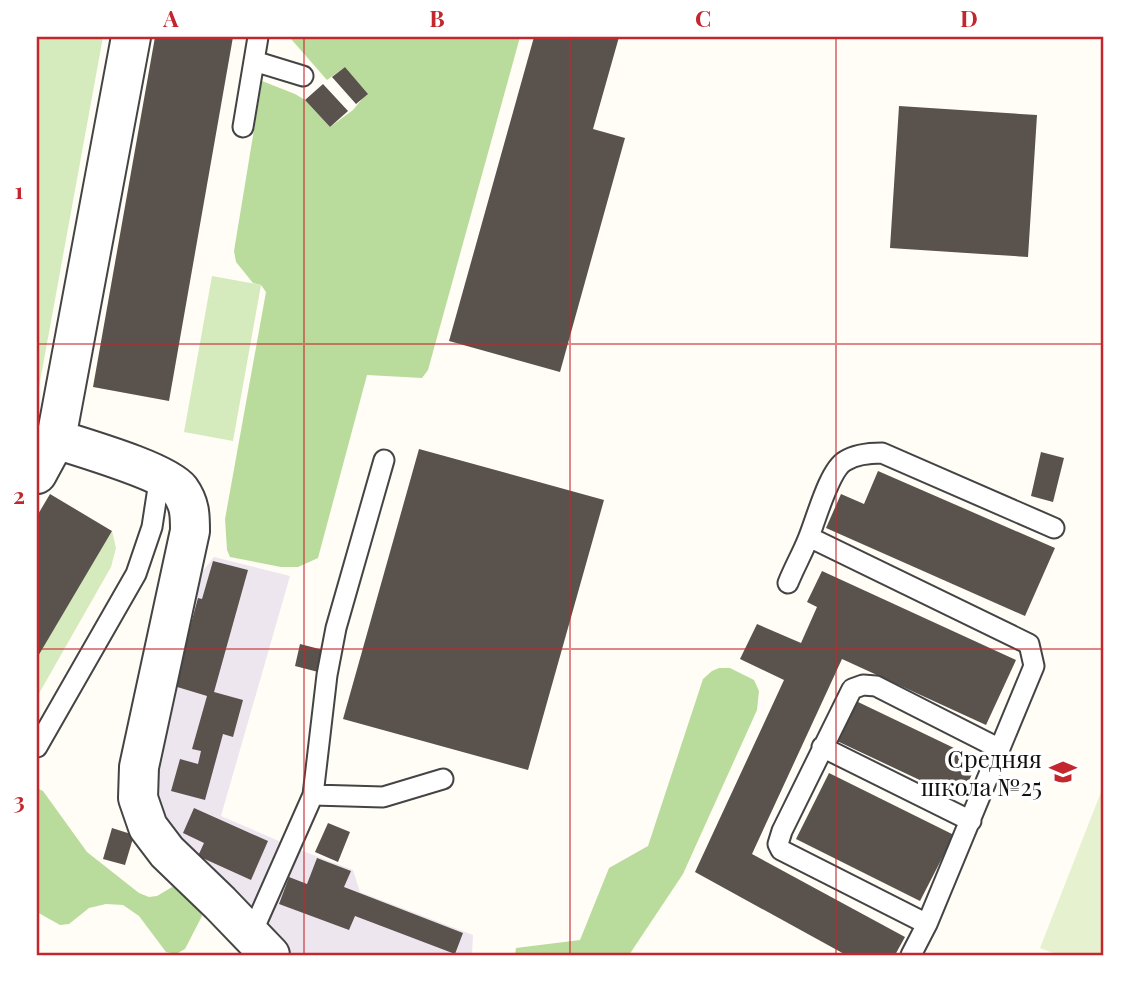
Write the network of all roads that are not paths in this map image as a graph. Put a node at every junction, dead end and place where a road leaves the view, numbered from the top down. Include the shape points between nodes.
1 (131, 37) edge
2 (258, 37) edge
3 (254, 61) junction
4 (303, 76) dead end
5 (243, 127) dead end
6 (56, 439) junction
7 (384, 460) dead end
8 (37, 474) edge
9 (160, 475) junction
10 (1054, 528) dead end
11 (808, 537) junction
12 (788, 583) dead end
13 (37, 747) edge
14 (822, 747) junction
15 (1000, 749) junction
16 (443, 779) dead end
17 (313, 795) junction
18 (971, 821) junction
19 (927, 924) junction
20 (260, 945) edge
21 (911, 955) edge

1 - 6 street
2 - 3 lane
3 - 4 lane
3 - 5 lane
6 - 8 street
6 - 9 street
7 - 17 lane via 336,628
9 - 13 lane via 152,527 135,574
9 - 20 street via 179,489 190,509 190,531 139,767 138,799 148,827 167,852
10 - 11 lane via 882,453 867,453 838,467
11 - 12 lane
11 - 15 lane via 1029,644 1034,666
14 - 15 lane via 852,689 863,685 876,686
14 - 18 lane
14 - 19 lane via 782,831 781,850
15 - 18 lane
16 - 17 lane via 383,797
17 - 20 lane
18 - 19 lane
19 - 21 lane

